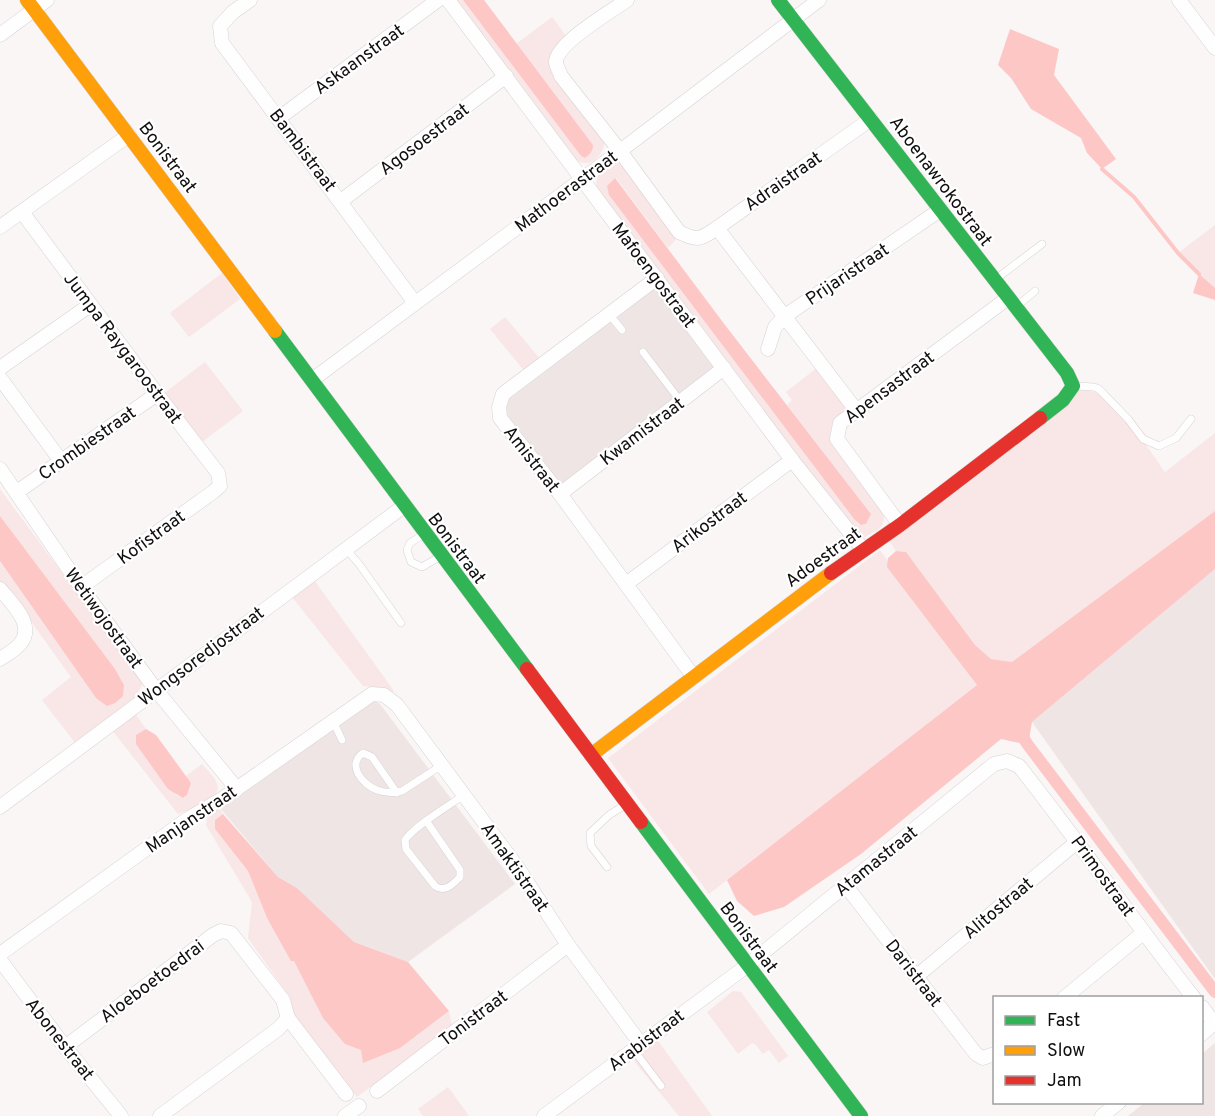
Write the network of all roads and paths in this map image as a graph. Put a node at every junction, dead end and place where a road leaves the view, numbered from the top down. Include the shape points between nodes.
1 (47, 0) edge
2 (250, 0) edge
3 (438, 0) edge
4 (448, 0) edge
5 (627, 0) edge
6 (778, 0) edge
7 (819, 0) edge
8 (1179, 0) edge
9 (31, 5) edge
10 (793, 20) junction
11 (0, 35) edge
12 (1215, 48) edge
13 (506, 76) junction
14 (279, 118) junction
15 (871, 119) junction
16 (129, 135) junction
17 (620, 151) junction
18 (582, 179) junction
19 (341, 201) junction
20 (940, 210) junction
21 (22, 212) junction
22 (0, 227) edge
23 (717, 228) junction
24 (1042, 244) dead end
25 (657, 278) junction
26 (994, 281) junction
27 (1035, 291) dead end
28 (415, 303) junction
29 (1011, 303) junction
30 (90, 305) junction
31 (609, 314) junction
32 (785, 316) junction
33 (622, 330) dead end
34 (768, 350) dead end
35 (643, 352) dead end
36 (0, 368) edge
37 (724, 368) junction
38 (0, 378) edge
39 (312, 380) junction
40 (1073, 386) junction
41 (157, 394) junction
42 (681, 402) junction
43 (856, 410) junction
44 (1191, 419) dead end
45 (792, 460) junction
46 (61, 461) junction
47 (0, 470) edge
48 (220, 486) joint
49 (17, 492) junction
50 (560, 494) junction
51 (404, 506) junction
52 (900, 525) junction
53 (424, 534) junction
54 (346, 549) junction
55 (863, 549) junction
56 (441, 556) junction
57 (626, 584) junction
58 (81, 587) junction
59 (0, 589) edge
60 (401, 623) dead end
61 (0, 659) edge
62 (693, 676) junction
63 (156, 690) junction
64 (384, 695) joint
65 (333, 721) junction
66 (342, 740) dead end
67 (591, 755) junction
68 (1006, 761) joint
69 (442, 765) junction
70 (237, 789) junction
71 (397, 793) junction
72 (464, 795) junction
73 (627, 803) junction
74 (0, 807) edge
75 (427, 822) junction
76 (1078, 841) junction
77 (608, 867) dead end
78 (846, 886) junction
79 (1143, 933) junction
80 (568, 945) junction
81 (0, 954) edge
82 (0, 960) edge
83 (748, 965) junction
84 (917, 976) junction
85 (1066, 996) edge
86 (1192, 996) edge
87 (1203, 1008) edge
88 (288, 1018) junction
89 (1215, 1023) edge
90 (1203, 1033) edge
91 (637, 1046) junction
92 (65, 1047) junction
93 (989, 1056) edge
94 (661, 1086) dead end
95 (377, 1090) dead end
96 (346, 1094) dead end
97 (1117, 1104) edge
98 (359, 1106) dead end
99 (121, 1116) edge
100 (159, 1116) edge
101 (345, 1116) edge
102 (544, 1116) edge
103 (861, 1116) edge
104 (1102, 1116) edge

1 - 9 street
2 - 14 street, Bambistraat via 220,26 222,43
3 - 14 street, Askaanstraat
4 - 13 street, Mafoengostraat
5 - 17 street via 572,39 556,62 561,76
6 - 10 street, Aboenawrokostraat
7 - 10 street, Mathoerastraat
8 - 12 street
9 - 11 street
9 - 16 street, Bonistraat
10 - 15 street, Aboenawrokostraat
10 - 17 street, Mathoerastraat
13 - 18 street, Mafoengostraat
13 - 19 street, Agosoestraat
14 - 19 street, Bambistraat
15 - 20 street, Aboenawrokostraat
15 - 23 street, Adraistraat
16 - 21 street
16 - 39 street, Bonistraat
17 - 18 street, Mathoerastraat
17 - 23 street, Adraistraat via 679,232 693,239 703,238
18 - 25 street, Mafoengostraat
18 - 28 street, Mathoerastraat
19 - 28 street, Bambistraat
20 - 26 street, Aboenawrokostraat
20 - 32 street, Prijaristraat
21 - 22 street
21 - 30 street, Jumpa Raygaroostraat
23 - 32 street
24 - 26 lane
25 - 31 street, Amistraat
25 - 37 street, Mafoengostraat
26 - 29 street, Aboenawrokostraat
27 - 29 lane
28 - 39 street, Mathoerastraat
29 - 40 street, Aboenawrokostraat
29 - 43 street, Apensastraat
30 - 36 street
30 - 41 street, Jumpa Raygaroostraat
31 - 33 lane
31 - 50 street, Amistraat via 503,394 500,418
32 - 34 street, Prijaristraat via 776,327
32 - 43 street
35 - 42 lane
37 - 42 street, Kwamistraat
37 - 45 street, Mafoengostraat
38 - 46 street
39 - 51 street, Bonistraat
40 - 44 lane via 1099,389 1143,439 1159,446 1176,438
40 - 52 street, Adoestraat via 1064,400
41 - 46 street, Crombiestraat
41 - 48 street, Jumpa Raygaroostraat via 218,473
42 - 50 street, Kwamistraat
43 - 52 street, Apensastraat via 840,423 837,439
45 - 55 street, Mafoengostraat
45 - 57 street, Arikostraat
46 - 49 street, Crombiestraat
47 - 49 street, Wetiwojostraat
48 - 58 street, Kofistraat
49 - 58 street, Wetiwojostraat
50 - 57 street, Amistraat
51 - 53 street, Bonistraat
51 - 54 street, Wongsoredjostraat
52 - 55 street, Adoestraat
53 - 56 street, Bonistraat
53 - 56 lane via 406,550 411,562 422,567
54 - 60 lane
54 - 63 street, Wongsoredjostraat
55 - 62 street, Adoestraat
56 - 67 street, Bonistraat
57 - 62 street, Amistraat
58 - 63 street, Wetiwojostraat
59 - 61 street via 23,619 25,632 20,644
62 - 67 street, Adoestraat
63 - 70 street, Wetiwojostraat
63 - 74 street, Wongsoredjostraat
64 - 65 street, Manjanstraat via 372,694
64 - 69 street, Amaktistraat via 397,705
65 - 66 lane
65 - 70 street, Manjanstraat
67 - 73 street, Bonistraat
68 - 76 street, Primostraat via 1019,766
68 - 78 street, Atamastraat via 994,764
69 - 71 lane
69 - 72 street, Amaktistraat
70 - 81 street, Manjanstraat via 189,818
71 - 71 lane via 370,787 355,767 357,757 363,753 372,757
72 - 75 lane
72 - 80 street, Amaktistraat
73 - 77 lane via 590,833 591,846
73 - 83 street, Bonistraat
75 - 75 lane via 404,843 435,886 446,888 460,877 460,870
76 - 79 street, Primostraat
76 - 84 street, Alitostraat
78 - 83 street, Atamastraat
78 - 84 street, Daristraat
79 - 85 street
79 - 86 street, Primostraat
80 - 91 street, Amaktistraat
80 - 95 street, Tonistraat
82 - 92 street, Abonestraat
83 - 91 street, Arabistraat
83 - 103 street, Bonistraat
84 - 93 street, Daristraat via 976,1054
87 - 89 street
88 - 92 street, Aloeboetoedrai via 283,1000 235,936 221,932
88 - 96 street
88 - 100 street
89 - 90 street
91 - 94 lane
91 - 102 street, Arabistraat
92 - 99 street, Abonestraat
97 - 104 street
98 - 101 street

